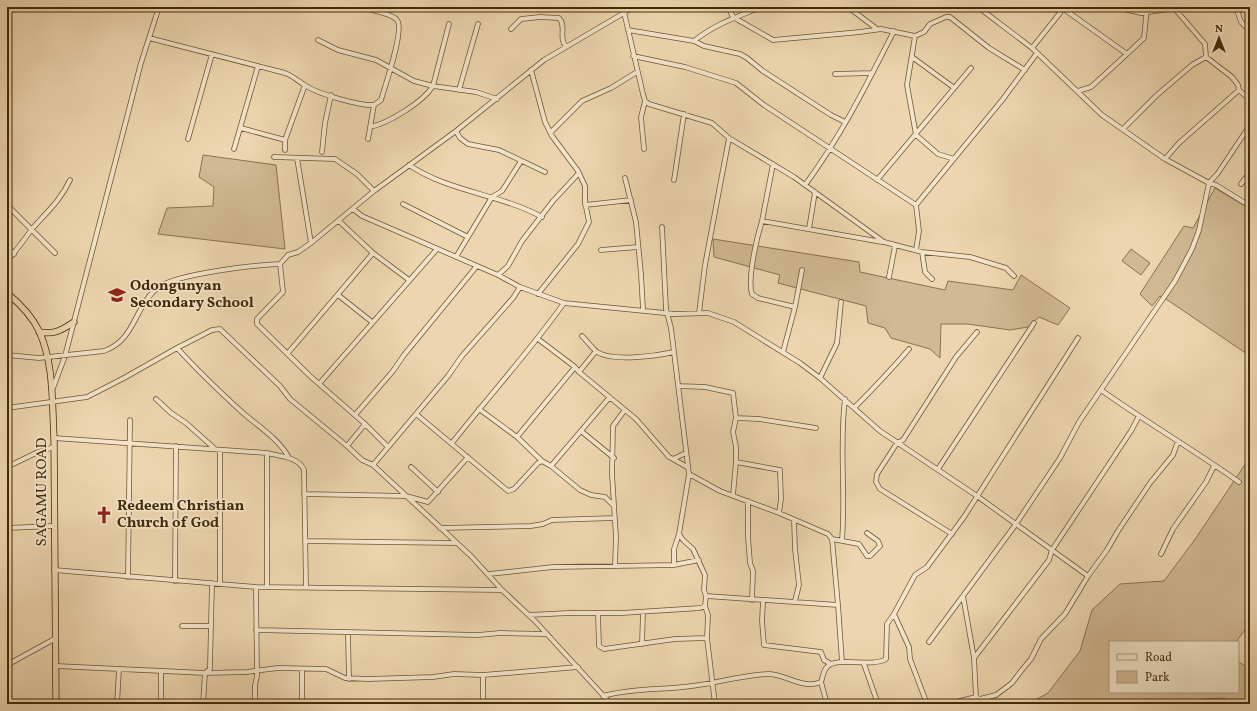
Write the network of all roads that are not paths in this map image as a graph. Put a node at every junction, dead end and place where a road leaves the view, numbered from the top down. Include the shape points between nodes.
1 (159, 7) edge
2 (360, 7) edge
3 (634, 7) edge
4 (728, 7) edge
5 (761, 7) edge
6 (848, 7) edge
7 (978, 7) edge
8 (1061, 7) edge
9 (1115, 7) edge
10 (1148, 7) edge
11 (1184, 7) edge
12 (1236, 7) edge
13 (628, 8) edge
14 (1175, 9) junction
15 (1067, 11) junction
16 (624, 12) junction
17 (1060, 12) junction
18 (1147, 12) junction
19 (733, 17) junction
20 (449, 24) dead end
21 (478, 24) dead end
22 (511, 29) dead end
23 (877, 29) junction
24 (628, 30) junction
25 (894, 31) junction
26 (1250, 31) edge
27 (915, 36) junction
28 (149, 38) junction
29 (318, 40) dead end
30 (694, 41) junction
31 (566, 46) junction
32 (1032, 48) junction
33 (1037, 53) junction
34 (212, 54) junction
35 (1127, 54) junction
36 (633, 56) junction
37 (912, 57) junction
38 (1206, 57) junction
39 (258, 66) junction
40 (971, 68) dead end
41 (390, 69) junction
42 (531, 70) junction
43 (1025, 70) junction
44 (637, 72) junction
45 (872, 73) junction
46 (835, 74) dead end
47 (305, 85) junction
48 (433, 86) junction
49 (953, 87) junction
50 (459, 90) junction
51 (1239, 90) junction
52 (1078, 91) junction
53 (331, 95) junction
54 (497, 99) junction
55 (1250, 100) edge
56 (646, 101) junction
57 (374, 105) junction
58 (684, 114) junction
59 (845, 122) junction
60 (1250, 125) edge
61 (370, 127) junction
62 (241, 128) junction
63 (1124, 128) junction
64 (456, 131) junction
65 (551, 132) junction
66 (916, 135) junction
67 (729, 138) junction
68 (188, 139) dead end
69 (368, 139) dead end
70 (285, 140) junction
71 (234, 149) dead end
72 (644, 149) dead end
73 (830, 149) junction
74 (285, 150) dead end
75 (322, 152) dead end
76 (274, 157) dead end
77 (297, 158) junction
78 (1165, 158) junction
79 (954, 159) junction
80 (521, 161) junction
81 (773, 164) junction
82 (409, 165) junction
83 (545, 172) dead end
84 (578, 172) junction
85 (1250, 172) edge
86 (625, 178) dead end
87 (70, 180) dead end
88 (674, 180) dead end
89 (877, 180) junction
90 (1209, 183) junction
91 (1241, 184) dead end
92 (805, 185) junction
93 (374, 191) junction
94 (815, 192) junction
95 (492, 197) junction
96 (631, 200) junction
97 (403, 204) dead end
98 (7, 205) edge
99 (585, 205) junction
100 (916, 205) junction
101 (1250, 206) edge
102 (353, 209) junction
103 (542, 217) junction
104 (339, 221) junction
105 (762, 221) junction
106 (662, 227) dead end
107 (32, 229) junction
108 (808, 229) junction
109 (468, 237) junction
110 (884, 242) junction
111 (311, 243) junction
112 (895, 246) junction
113 (638, 247) junction
114 (7, 248) edge
115 (437, 248) junction
116 (601, 250) dead end
117 (916, 250) junction
118 (922, 252) junction
119 (55, 253) dead end
120 (373, 253) junction
121 (14, 254) junction
122 (456, 257) junction
123 (7, 262) edge
124 (280, 264) junction
125 (476, 267) junction
126 (802, 270) dead end
127 (498, 275) junction
128 (1014, 276) dead end
129 (889, 277) dead end
130 (932, 279) dead end
131 (409, 280) junction
132 (520, 287) junction
133 (7, 293) edge
134 (538, 294) junction
135 (338, 295) junction
136 (841, 302) dead end
137 (564, 303) junction
138 (795, 307) junction
139 (643, 309) junction
140 (668, 312) junction
141 (699, 313) junction
142 (74, 322) junction
143 (372, 322) junction
144 (1034, 323) dead end
145 (39, 332) junction
146 (977, 332) dead end
147 (582, 336) dead end
148 (1078, 338) dead end
149 (538, 339) junction
150 (177, 348) junction
151 (909, 349) dead end
152 (596, 351) junction
153 (674, 352) junction
154 (783, 352) junction
155 (288, 353) junction
156 (7, 355) edge
157 (46, 356) junction
158 (65, 356) junction
159 (575, 367) junction
160 (579, 372) junction
161 (820, 378) junction
162 (319, 384) junction
163 (678, 386) junction
164 (1102, 390) junction
165 (52, 391) junction
166 (609, 398) junction
167 (156, 399) dead end
168 (845, 399) junction
169 (53, 402) junction
170 (7, 408) edge
171 (854, 408) junction
172 (479, 409) junction
173 (624, 411) junction
174 (416, 414) junction
175 (355, 415) junction
176 (1139, 416) junction
177 (736, 418) junction
178 (130, 420) dead end
179 (365, 424) junction
180 (816, 428) dead end
181 (580, 431) junction
182 (517, 437) junction
183 (54, 438) junction
184 (1178, 441) junction
185 (897, 442) junction
186 (128, 443) junction
187 (452, 443) junction
188 (176, 446) junction
189 (348, 446) junction
190 (388, 447) junction
191 (54, 448) junction
192 (214, 448) junction
193 (614, 449) junction
194 (220, 450) junction
195 (608, 452) junction
196 (267, 453) junction
197 (686, 453) junction
198 (468, 457) junction
199 (289, 458) junction
200 (614, 458) junction
201 (673, 459) junction
202 (539, 461) junction
203 (736, 462) junction
204 (373, 465) junction
205 (551, 466) junction
206 (1214, 466) junction
207 (7, 467) edge
208 (411, 467) dead end
209 (687, 467) junction
210 (938, 469) junction
211 (689, 474) junction
212 (1239, 482) dead end
213 (395, 486) junction
214 (613, 489) junction
215 (438, 492) junction
216 (304, 494) junction
217 (393, 495) junction
218 (733, 495) junction
219 (406, 496) junction
220 (977, 496) junction
221 (605, 497) junction
222 (748, 501) junction
223 (614, 506) junction
224 (779, 513) junction
225 (614, 518) junction
226 (794, 520) junction
227 (800, 523) junction
228 (1016, 524) junction
229 (54, 526) junction
230 (7, 528) edge
231 (439, 528) junction
232 (794, 531) junction
233 (867, 533) dead end
234 (679, 534) junction
235 (952, 534) junction
236 (451, 538) junction
237 (832, 538) junction
238 (842, 540) junction
239 (305, 541) junction
240 (449, 543) junction
241 (456, 543) junction
242 (1052, 550) junction
243 (1161, 554) dead end
244 (698, 560) junction
245 (615, 565) junction
246 (674, 565) junction
247 (54, 570) junction
248 (489, 574) junction
249 (1088, 576) junction
250 (128, 577) junction
251 (175, 581) junction
252 (212, 583) junction
253 (220, 583) junction
254 (256, 586) junction
255 (267, 586) junction
256 (306, 586) junction
257 (502, 590) junction
258 (706, 596) junction
259 (963, 596) junction
260 (752, 600) junction
261 (763, 601) junction
262 (795, 601) junction
263 (838, 605) junction
264 (705, 606) junction
265 (700, 608) junction
266 (706, 611) junction
267 (643, 612) junction
268 (598, 614) junction
269 (894, 614) junction
270 (529, 615) junction
271 (536, 615) junction
272 (535, 621) junction
273 (182, 626) dead end
274 (210, 626) junction
275 (256, 630) junction
276 (541, 632) junction
277 (348, 633) junction
278 (56, 638) junction
279 (707, 638) junction
280 (929, 642) dead end
281 (642, 644) junction
282 (974, 658) junction
283 (842, 662) junction
284 (831, 664) junction
285 (864, 664) junction
286 (7, 665) edge
287 (56, 666) junction
288 (578, 667) junction
289 (302, 669) junction
290 (119, 670) junction
291 (257, 670) junction
292 (161, 671) junction
293 (204, 673) junction
294 (483, 675) junction
295 (349, 679) junction
296 (713, 682) junction
297 (821, 682) junction
298 (612, 694) junction
299 (604, 696) junction
300 (976, 697) junction
301 (960, 701) dead end
302 (610, 703) edge
303 (56, 704) edge
304 (118, 704) edge
305 (161, 704) edge
306 (203, 704) edge
307 (255, 704) edge
308 (302, 704) edge
309 (483, 704) edge
310 (715, 704) edge
311 (827, 704) edge
312 (878, 704) edge
313 (927, 704) edge

1 - 28 street
2 - 41 street via 394,17 398,21 398,41
3 - 13 street
4 - 19 street
5 - 19 street
6 - 23 street
7 - 32 street
8 - 15 street
8 - 17 street
9 - 18 street
10 - 18 street
11 - 14 street
12 - 26 street via 1241,22
13 - 16 street
14 - 18 street
14 - 38 street via 1205,44
15 - 17 street
15 - 35 street
16 - 24 street
16 - 31 street
17 - 32 street
18 - 35 street via 1144,38
19 - 23 street via 773,40
19 - 30 street via 703,33
20 - 48 street
21 - 50 street
22 - 31 street via 521,19 559,18 562,22 562,40
23 - 25 street
24 - 30 street
24 - 36 street
25 - 27 street
25 - 45 street
27 - 37 street
27 - 43 street via 924,32 930,24 950,17 989,48
28 - 34 street
28 - 142 street
29 - 41 street via 338,50 376,60
30 - 59 street via 704,46 740,54
31 - 42 street
32 - 33 street
33 - 43 street
33 - 52 street
34 - 39 street
34 - 68 street
35 - 52 street via 1091,87
36 - 44 street
36 - 73 street via 684,67 736,83
37 - 49 street
37 - 66 street via 907,85
38 - 51 street via 1235,80
38 - 63 street via 1192,65 1157,95
39 - 47 street via 295,76
39 - 62 street
40 - 49 street
41 - 48 street via 414,81
41 - 57 street via 381,100
42 - 54 street
42 - 65 street via 544,118
43 - 79 street
44 - 56 street
44 - 65 street via 611,88 582,101
45 - 46 street
45 - 59 street
47 - 53 street
47 - 70 street
48 - 50 street
48 - 61 street via 423,99 390,120
49 - 66 street
50 - 54 street via 484,93
51 - 55 street
51 - 78 street
52 - 63 street via 1102,115
53 - 57 street via 352,102
53 - 75 street
54 - 64 street
56 - 58 street via 664,110
56 - 72 street via 640,117
57 - 61 street
58 - 67 street via 712,123
58 - 88 street
59 - 73 street
60 - 90 street
61 - 69 street
62 - 70 street
62 - 71 street
63 - 78 street
64 - 80 street via 468,144 499,150
64 - 82 street
65 - 84 street
66 - 79 street via 938,154
66 - 89 street
67 - 81 street
67 - 141 street via 705,265
70 - 74 street
73 - 89 street
73 - 92 street
76 - 77 street
77 - 93 street via 325,158 341,162
77 - 111 street
78 - 90 street
79 - 100 street
80 - 83 street
80 - 95 street via 502,191
81 - 92 street
81 - 105 street
82 - 93 street
82 - 95 street via 423,175
84 - 99 street via 585,186
84 - 103 street
85 - 91 street
86 - 96 street
87 - 107 street via 64,193
89 - 100 street
90 - 101 street
90 - 164 street via 1203,215 1192,249 1175,281
92 - 94 street
93 - 102 street
94 - 108 street
94 - 110 street
95 - 103 street
95 - 109 street
96 - 99 street
96 - 113 street
97 - 109 street
98 - 107 street
99 - 134 street via 589,222 585,232
100 - 117 street via 919,232
102 - 104 street
102 - 115 street via 362,216
103 - 127 street via 522,241 512,260
104 - 111 street
104 - 120 street
105 - 108 street
105 - 138 street via 750,278 752,294 758,298
106 - 140 street via 665,301
107 - 119 street
107 - 121 street
108 - 110 street
109 - 122 street
110 - 112 street
111 - 124 street via 288,255
112 - 117 street
112 - 129 street
113 - 116 street
113 - 139 street
114 - 121 street
115 - 122 street
115 - 131 street
117 - 118 street
118 - 128 street via 970,257 1006,268
118 - 130 street via 925,272
120 - 131 street
120 - 135 street
121 - 123 street
122 - 125 street
124 - 155 street via 283,292 256,322
124 - 158 street via 242,266 166,283 150,295 125,339 119,344 104,351
125 - 127 street
125 - 175 street
126 - 138 street
127 - 132 street
131 - 143 street
132 - 134 street
132 - 174 street
133 - 145 highway, SAGAMU ROAD via 17,302
134 - 137 street
135 - 143 street
135 - 155 street
136 - 161 street via 837,343
137 - 139 street
137 - 149 street
138 - 154 street
139 - 140 street
140 - 141 street
140 - 153 street
141 - 154 street via 720,316 734,322
142 - 145 highway via 56,333
142 - 158 street
143 - 162 street
144 - 210 street
145 - 157 highway, SAGAMU ROAD
146 - 185 street via 956,357 903,440
147 - 152 street
148 - 220 street
149 - 159 street
149 - 172 street
150 - 169 street via 87,397
150 - 189 street via 212,330 220,329 280,386 290,400
150 - 199 street via 208,381 286,452
151 - 171 street via 889,374
152 - 153 street via 607,355 634,357
152 - 160 street
153 - 163 street
154 - 161 street
155 - 162 street
156 - 157 street via 30,358
157 - 158 street
157 - 165 highway, SAGAMU ROAD
158 - 165 street
159 - 160 street
159 - 182 street
160 - 166 street
161 - 168 street
162 - 175 street
163 - 177 street via 732,391
163 - 197 street
164 - 176 street
164 - 228 street via 1079,422 1060,458
165 - 169 highway, SAGAMU ROAD
166 - 173 street
166 - 181 street
167 - 192 street
168 - 171 street
168 - 238 street via 841,428 844,519
169 - 170 street
169 - 183 highway, SAGAMU ROAD
171 - 185 street
172 - 182 street
172 - 187 street
173 - 193 street via 613,426
173 - 201 street via 636,419
174 - 187 street
174 - 190 street
175 - 179 street
176 - 184 street
176 - 242 street
177 - 180 street
177 - 203 street via 733,432
178 - 186 street
179 - 189 street
179 - 190 street
181 - 195 street
181 - 205 street
182 - 202 street
183 - 186 street
183 - 191 highway, SAGAMU ROAD
184 - 206 street
184 - 249 street via 1173,455 1150,483
185 - 210 street
185 - 235 street via 877,474 877,486
186 - 188 street
186 - 250 street
187 - 198 street
188 - 192 street
188 - 251 street
189 - 204 street via 362,460
190 - 204 street
191 - 207 street via 38,452
191 - 229 highway, SAGAMU ROAD
192 - 194 street
193 - 195 street
193 - 200 street
194 - 196 street
194 - 253 street
195 - 200 street
196 - 199 street
196 - 255 street
197 - 201 street
197 - 209 street
198 - 202 street via 508,492 514,489
198 - 215 street
199 - 216 street via 304,467
200 - 214 street
201 - 209 street
202 - 205 street
203 - 218 street
203 - 224 street via 780,470 782,492
204 - 213 street
205 - 221 street via 580,490
206 - 212 street
206 - 243 street via 1206,482 1173,529
208 - 215 street
209 - 211 street
210 - 220 street
211 - 218 street
211 - 234 street
213 - 217 street
213 - 219 street
214 - 221 street
214 - 223 street
215 - 219 street via 428,502
216 - 217 street
216 - 239 street
217 - 219 street
218 - 222 street
219 - 231 street
220 - 228 street
220 - 235 street
221 - 223 street
222 - 224 street
222 - 260 street via 748,537 753,571
223 - 225 street
224 - 226 street
225 - 231 street via 552,520 531,526
225 - 245 street
226 - 227 street
226 - 232 street
227 - 232 street
227 - 237 street
228 - 242 street
228 - 259 street
229 - 230 street
229 - 247 highway, SAGAMU ROAD
231 - 236 street
232 - 262 street via 799,585
233 - 238 street via 878,541 880,546 870,556 867,556 858,544
234 - 244 street via 693,549
234 - 246 street via 674,549
235 - 269 street via 927,567 915,575
236 - 240 street
236 - 241 street
237 - 238 street
237 - 263 street
239 - 240 street
239 - 256 street
240 - 241 street
241 - 248 street
242 - 249 street
242 - 282 street via 1049,560
244 - 246 street
244 - 258 street via 705,575
245 - 246 street
245 - 248 street via 553,567
247 - 250 street
247 - 278 highway, SAGAMU ROAD
248 - 257 street
249 - 300 street via 1065,614 1041,639 1031,659 1012,683 991,697
250 - 251 street
251 - 252 street
252 - 253 street
252 - 274 street
253 - 254 street
254 - 255 street
254 - 275 street
255 - 256 street
256 - 257 street
257 - 270 street
258 - 260 street
258 - 264 street
259 - 280 street
259 - 282 street
260 - 261 street
261 - 262 street
261 - 284 street via 764,645 821,652 824,660
262 - 263 street
263 - 283 street
264 - 265 street
264 - 266 street
265 - 266 street
265 - 267 street
266 - 279 street
267 - 268 street
267 - 281 street
268 - 271 street via 570,612
268 - 281 street via 600,648 611,649
269 - 285 street via 887,624 886,659
269 - 313 street via 909,647 910,659
270 - 271 street
270 - 272 street
271 - 272 street
272 - 276 street
273 - 274 street
274 - 293 street via 210,666
275 - 277 street
275 - 291 street
276 - 277 street via 478,635
276 - 288 street via 547,634
277 - 295 street
278 - 286 street
278 - 287 highway, SAGAMU ROAD
279 - 281 street
279 - 296 street
282 - 300 street
283 - 284 street
283 - 285 street
284 - 297 street via 825,669
285 - 312 street
287 - 290 street
287 - 303 highway, SAGAMU ROAD
288 - 294 street
288 - 299 street
289 - 291 street
289 - 295 street via 326,669
289 - 308 street
290 - 292 street
290 - 304 street
291 - 293 street
291 - 307 street
292 - 293 street
292 - 305 street
293 - 306 street
294 - 295 street
294 - 309 street
296 - 297 street via 768,674 805,684
296 - 298 street
296 - 310 street
297 - 311 street
298 - 299 street
298 - 302 street
299 - 302 street
300 - 301 street

